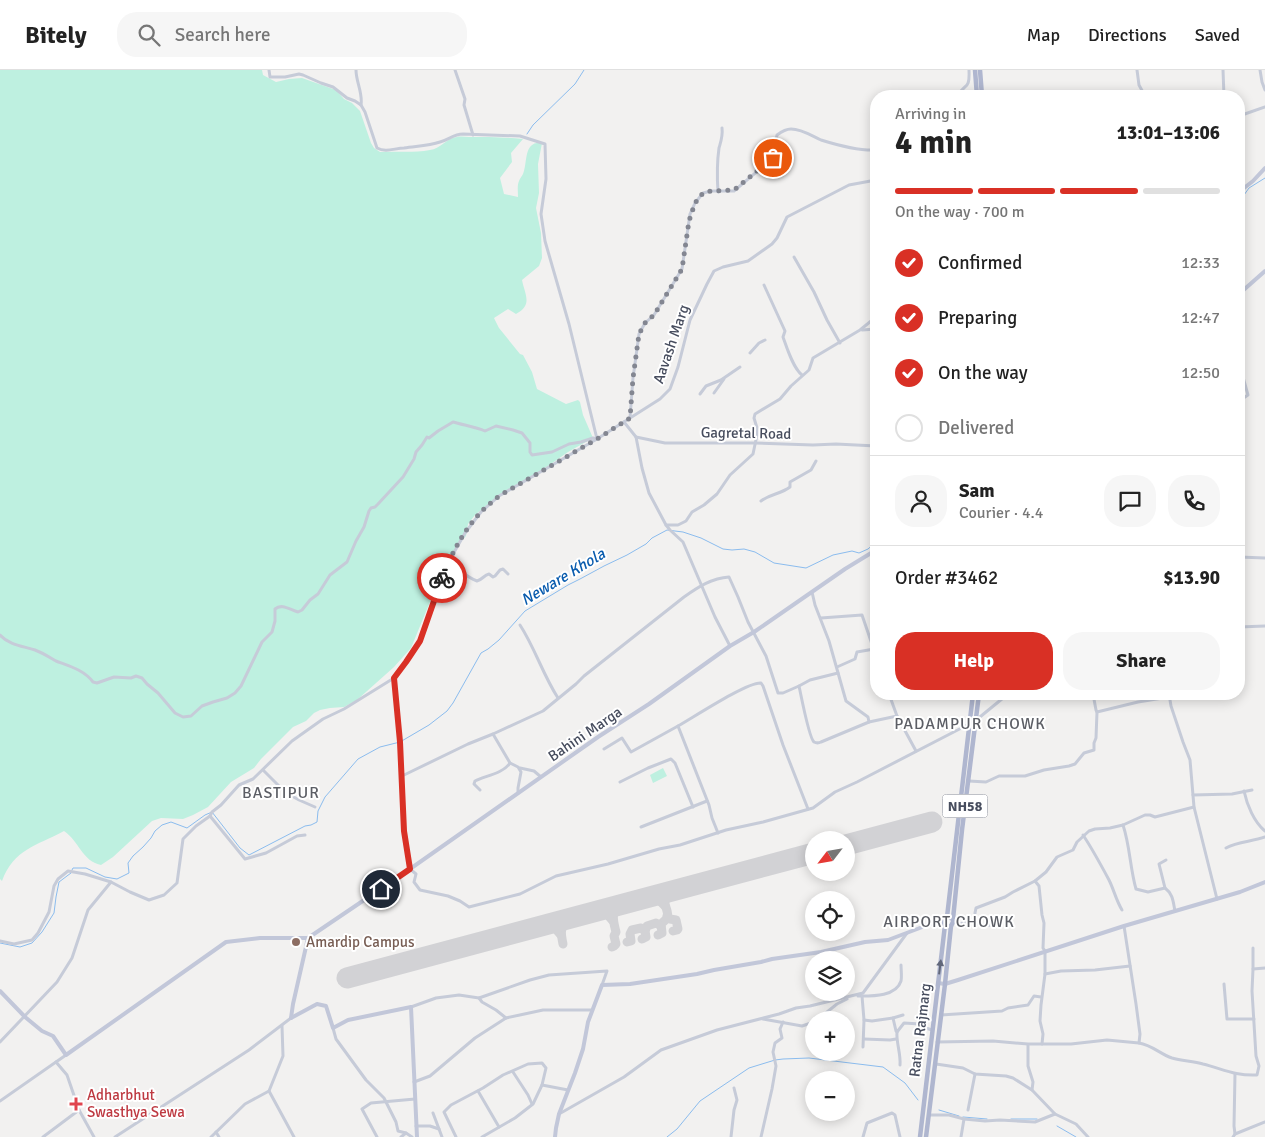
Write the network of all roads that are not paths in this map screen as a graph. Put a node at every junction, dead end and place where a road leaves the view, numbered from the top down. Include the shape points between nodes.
1 (268, 70) edge
2 (356, 70) edge
3 (455, 70) edge
4 (969, 70) edge
5 (975, 70) edge
6 (980, 70) edge
7 (1136, 70) edge
8 (1223, 70) edge
9 (1260, 70) edge
10 (962, 90) edge
11 (977, 90) edge
12 (982, 90) edge
13 (1142, 90) edge
14 (1224, 90) edge
15 (1265, 90) edge
16 (361, 106) junction
17 (1265, 107) edge
18 (1245, 114) edge
19 (722, 128) dead end
20 (473, 134) junction
21 (870, 150) edge
22 (1265, 168) edge
23 (870, 181) edge
24 (1245, 187) edge
25 (718, 192) junction
26 (794, 257) dead end
27 (1265, 271) edge
28 (764, 285) dead end
29 (1245, 289) edge
30 (870, 322) edge
31 (870, 329) edge
32 (860, 330) junction
33 (765, 340) dead end
34 (840, 343) junction
35 (750, 353) dead end
36 (740, 367) dead end
37 (802, 375) junction
38 (724, 378) junction
39 (1245, 384) edge
40 (714, 393) dead end
41 (700, 394) dead end
42 (1245, 397) edge
43 (630, 418) junction
44 (624, 422) junction
45 (636, 437) junction
46 (597, 439) junction
47 (755, 443) junction
48 (870, 446) edge
49 (816, 461) dead end
50 (761, 501) dead end
51 (666, 525) junction
52 (870, 554) edge
53 (1245, 557) edge
54 (1265, 558) edge
55 (448, 563) junction
56 (508, 574) dead end
57 (701, 586) junction
58 (812, 592) junction
59 (821, 618) junction
60 (520, 625) dead end
61 (1265, 626) edge
62 (1245, 627) edge
63 (754, 632) junction
64 (0, 635) edge
65 (870, 637) edge
66 (730, 646) junction
67 (870, 650) edge
68 (837, 667) junction
69 (838, 672) junction
70 (394, 678) junction
71 (799, 686) junction
72 (558, 698) junction
73 (891, 700) edge
74 (972, 700) edge
75 (978, 700) edge
76 (1001, 700) edge
77 (1094, 700) edge
78 (1148, 700) edge
79 (1170, 700) edge
80 (1097, 712) junction
81 (897, 716) junction
82 (975, 721) junction
83 (869, 722) junction
84 (970, 724) junction
85 (678, 726) junction
86 (493, 734) junction
87 (604, 749) dead end
88 (916, 751) junction
89 (510, 763) junction
90 (518, 768) junction
91 (263, 770) junction
92 (402, 776) junction
93 (541, 777) junction
94 (969, 781) junction
95 (620, 782) dead end
96 (480, 790) dead end
97 (1252, 790) dead end
98 (1244, 791) junction
99 (519, 794) junction
100 (1193, 795) junction
101 (707, 801) junction
102 (315, 807) dead end
103 (693, 807) junction
104 (1194, 807) junction
105 (808, 810) junction
106 (210, 816) junction
107 (1123, 825) junction
108 (642, 828) dead end
109 (1265, 831) edge
110 (718, 833) junction
111 (305, 835) dead end
112 (1083, 835) junction
113 (1265, 837) edge
114 (1226, 848) dead end
115 (1166, 860) dead end
116 (410, 869) junction
117 (1035, 881) junction
118 (112, 882) junction
119 (1265, 882) edge
120 (1165, 888) junction
121 (1217, 899) junction
122 (1122, 910) dead end
123 (1175, 911) junction
124 (946, 918) junction
125 (975, 920) junction
126 (952, 922) junction
127 (933, 923) junction
128 (945, 925) junction
129 (992, 925) dead end
130 (1124, 926) junction
131 (907, 933) junction
132 (308, 938) junction
133 (0, 941) edge
134 (1253, 948) dead end
135 (1045, 951) junction
136 (902, 965) dead end
137 (1130, 966) junction
138 (1254, 968) junction
139 (1265, 968) edge
140 (1045, 974) junction
141 (938, 983) junction
142 (945, 984) junction
143 (1224, 984) dead end
144 (602, 985) junction
145 (0, 991) edge
146 (862, 996) junction
147 (1041, 997) junction
148 (479, 998) junction
149 (411, 1007) junction
150 (592, 1010) junction
151 (828, 1011) edge
152 (903, 1015) dead end
153 (941, 1016) junction
154 (25, 1017) junction
155 (291, 1018) junction
156 (506, 1018) junction
157 (762, 1018) junction
158 (893, 1018) junction
159 (1254, 1019) junction
160 (864, 1020) junction
161 (783, 1022) junction
162 (805, 1025) edge
163 (282, 1026) junction
164 (334, 1028) junction
165 (932, 1030) junction
166 (898, 1032) junction
167 (864, 1039) junction
168 (896, 1039) junction
169 (931, 1040) junction
170 (0, 1042) edge
171 (938, 1042) junction
172 (1140, 1043) junction
173 (1028, 1044) junction
174 (1042, 1044) junction
175 (863, 1047) dead end
176 (66, 1055) junction
177 (56, 1062) junction
178 (936, 1064) junction
179 (900, 1065) dead end
180 (513, 1072) junction
181 (975, 1074) junction
182 (1235, 1074) junction
183 (414, 1082) junction
184 (926, 1084) junction
185 (542, 1085) junction
186 (933, 1086) junction
187 (734, 1088) dead end
188 (269, 1090) junction
189 (569, 1090) junction
190 (1032, 1090) junction
191 (478, 1091) junction
192 (415, 1099) junction
193 (0, 1101) edge
194 (386, 1101) junction
195 (533, 1104) junction
196 (79, 1110) junction
197 (968, 1110) dead end
198 (433, 1113) dead end
199 (560, 1114) junction
200 (1055, 1114) junction
201 (930, 1116) junction
202 (964, 1119) junction
203 (1265, 1122) edge
204 (416, 1126) junction
205 (499, 1127) junction
206 (921, 1128) junction
207 (439, 1129) junction
208 (928, 1129) junction
209 (216, 1132) junction
210 (290, 1133) junction
211 (406, 1133) junction
212 (555, 1134) edge
213 (1234, 1135) edge
214 (43, 1137) edge
215 (94, 1137) edge
216 (115, 1137) edge
217 (211, 1137) edge
218 (219, 1137) edge
219 (286, 1137) edge
220 (294, 1137) edge
221 (377, 1137) edge
222 (401, 1137) edge
223 (412, 1137) edge
224 (417, 1137) edge
225 (442, 1137) edge
226 (456, 1137) edge
227 (482, 1137) edge
228 (731, 1137) edge
229 (761, 1137) edge
230 (863, 1137) edge
231 (900, 1137) edge
232 (920, 1137) edge
233 (926, 1137) edge
234 (961, 1137) edge
235 (1088, 1137) edge

1 - 16 street via 270,77 308,76 333,87
2 - 16 street
3 - 20 street
4 - 10 street via 970,81
5 - 11 main road
6 - 12 main road
7 - 13 street
8 - 14 street
9 - 15 street
16 - 20 street via 376,148 380,150 417,147 444,142 458,134
17 - 18 street
19 - 25 street
20 - 46 street via 520,136 545,144 546,178 541,214 545,241
21 - 25 street via 822,140 792,128 784,130 777,135 773,158 734,190
22 - 24 street
23 - 43 street, Aavash Marg via 849,185 787,217 772,244 748,261 714,271 690,320 670,389
25 - 43 street via 703,193 695,203 682,269 639,334
26 - 34 street
27 - 29 street
28 - 37 street via 785,331 782,337
30 - 32 street
31 - 32 street
32 - 34 street
33 - 35 street
34 - 37 street via 813,358 809,370
36 - 38 street
37 - 47 street via 780,399 756,414
38 - 40 street
38 - 41 street via 706,386
39 - 42 street via 1248,395
43 - 44 street, Aavash Marg
44 - 45 street
44 - 46 street, Aavash Marg
45 - 47 street, Gagretal Road via 671,444
45 - 51 street via 646,485
46 - 55 street, Aavash Marg via 499,496 472,522
46 - 64 street via 569,444 552,452 532,454 530,443 522,433 496,426 485,431 453,422 427,437 403,477 371,508 347,562 327,578 318,594 302,610 276,607 272,632 262,642 235,693 202,706 191,716 182,717 175,713 142,678 114,677 93,682 72,667
47 - 48 street, Gagretal Road
47 - 51 street via 753,454 730,475 713,498 692,512 684,523
49 - 50 street via 811,470 790,482 786,490
51 - 57 street via 683,542
52 - 58 street, Bahini Marga
53 - 54 street
55 - 56 street via 477,581 489,574 493,577 500,570
55 - 70 street, Aavash Marg via 420,641
57 - 63 street via 728,577
57 - 66 street
57 - 72 street
58 - 59 street
58 - 63 street, Bahini Marga
59 - 65 street via 862,614
59 - 68 street
60 - 72 street
61 - 62 street
63 - 66 street, Bahini Marga
63 - 71 street via 778,693
66 - 93 street, Bahini Marga
67 - 68 street via 857,652 855,659
68 - 69 street
69 - 71 street
69 - 83 street via 846,701 868,717
70 - 91 street via 323,719 292,741
70 - 92 street
71 - 83 street via 809,733 814,742 829,740
72 - 86 street via 543,711
73 - 81 street
74 - 84 main road, Ratna Rajmarg / NH58
75 - 82 main road, Ratna Rajmarg / NH58
76 - 82 street
77 - 80 street
78 - 80 street
79 - 100 street via 1190,760
80 - 94 street via 1094,750 1084,753 1074,764 1025,776 999,776 986,782
81 - 83 street
81 - 88 street
82 - 84 street
82 - 94 main road, Ratna Rajmarg / NH58
84 - 88 street
84 - 124 main road, Ratna Rajmarg / NH58
85 - 87 street via 631,752 622,738
85 - 101 street
85 - 105 street via 740,690 761,683
86 - 89 street
86 - 92 street
88 - 105 street via 835,792
89 - 90 street
89 - 96 street via 501,771 475,781
90 - 93 street via 534,771
90 - 99 street via 521,776
91 - 102 street via 285,792
91 - 106 street via 239,785
92 - 116 street via 404,831
93 - 99 street, Bahini Marga
94 - 126 main road, Ratna Rajmarg / NH58
95 - 103 street via 671,759
97 - 98 street
98 - 100 street
98 - 109 street via 1254,819
99 - 116 street, Bahini Marga
100 - 104 street
101 - 103 street
101 - 110 street
103 - 108 street
104 - 107 street via 1155,817 1145,816
104 - 121 street
105 - 110 street
106 - 111 street via 245,859
106 - 118 street via 184,839 177,883 164,895 149,900
107 - 112 street via 1095,829
107 - 120 street via 1136,889 1148,892
110 - 116 street via 556,876 520,894 470,907 448,896 420,890 414,882 416,874
112 - 117 street via 1073,850 1057,857
112 - 122 street
113 - 114 street
115 - 120 street via 1159,864
116 - 132 street, Bahini Marga
117 - 125 street via 976,908
117 - 135 street via 1040,886
118 - 133 street via 68,871 54,886 49,912 32,940 14,944
118 - 154 street via 88,910 72,958 57,982
119 - 121 street
120 - 123 street via 1173,898
121 - 123 street
123 - 130 street
124 - 126 main road via 951,918
124 - 127 street
124 - 128 main road, Ratna Rajmarg / NH58
125 - 126 street via 959,924
125 - 129 street via 983,926
126 - 128 main road via 948,927
126 - 142 main road, Ratna Rajmarg / NH58
127 - 128 street
127 - 131 street
141 -> 128 main road, Ratna Rajmarg / NH58
130 - 135 street
130 - 137 street
131 - 144 street via 888,940 697,974
131 - 157 street via 863,993
132 - 155 street
132 - 176 street via 226,942
134 - 138 street
135 - 140 street
135 - 142 street
136 - 146 street via 901,981 893,991
137 - 140 street
137 - 172 street
138 - 139 street
138 - 159 street
140 - 147 street
141 - 142 street
141 - 165 main road, Ratna Rajmarg / NH58
142 - 153 main road, Ratna Rajmarg / NH58
143 - 159 street via 1227,1019
144 - 148 street via 608,971 549,975
144 - 150 street
145 - 154 street
146 - 151 street via 844,1000
146 - 160 street
147 - 153 street via 1034,996 1028,1005 1002,1011
147 - 174 street
148 - 149 street via 460,995 436,998
148 - 156 street
149 - 164 street via 348,1020
149 - 183 street
150 - 156 street via 543,1010
150 - 189 street
152 - 158 street
153 - 171 main road, Ratna Rajmarg / NH58
154 - 170 street
154 - 176 street via 53,1036
155 - 163 street
155 - 164 street via 317,1004 326,1006
156 - 183 street via 475,1038 430,1076
157 - 161 street
157 - 199 street via 661,1050 624,1077
158 - 160 street
158 - 166 street
159 - 182 street via 1257,1075
160 - 167 street
161 - 162 street
161 - 229 street via 782,1038 775,1044 773,1052 776,1066
163 - 188 street via 283,1056
163 - 216 street
164 - 194 street via 336,1039
165 - 166 street via 920,1024 904,1023
165 - 169 main road, Ratna Rajmarg / NH58
166 - 168 street
167 - 168 street
167 - 175 street
168 - 179 street
169 - 171 street
169 - 184 main road, Ratna Rajmarg / NH58
171 - 173 street
171 - 178 main road, Ratna Rajmarg / NH58
172 - 174 street via 1107,1040
172 - 182 street via 1171,1058
173 - 174 street
173 - 190 street
176 - 177 street
177 - 193 street
177 - 196 street via 67,1075
178 - 181 street via 963,1068
178 - 186 main road, Ratna Rajmarg / NH58
180 - 185 street via 528,1064 542,1062 546,1068
180 - 191 street
180 - 195 street
181 - 190 street via 1006,1076
181 - 197 street
182 - 213 street
183 - 192 street
184 - 186 main road
184 - 206 main road, Ratna Rajmarg / NH58
185 - 189 street
185 - 195 street
186 - 201 main road, Ratna Rajmarg / NH58
187 - 228 street via 737,1100
188 - 209 street via 246,1104
188 - 210 street
189 - 199 street
190 - 200 street
191 - 205 street
191 - 226 street via 444,1112
192 - 194 street
192 - 204 street
194 - 211 street via 398,1132
194 - 221 street via 371,1103 362,1109
195 - 205 street
196 - 214 street
196 - 215 street
198 - 207 street
199 - 212 street
200 - 202 street via 1035,1122
200 - 235 street via 1076,1124
201 - 202 street
201 - 208 main road, Ratna Rajmarg / NH58
202 - 234 street
203 - 213 street
204 - 207 street
204 - 224 street
205 - 227 street
206 - 208 main road
206 - 232 main road, Ratna Rajmarg / NH58
207 - 225 street
208 - 233 main road, Ratna Rajmarg / NH58
209 - 217 street
209 - 218 street
210 - 219 street
210 - 220 street
211 - 222 street
211 - 223 street
230 - 231 street via 867,1123 892,1113 896,1115

